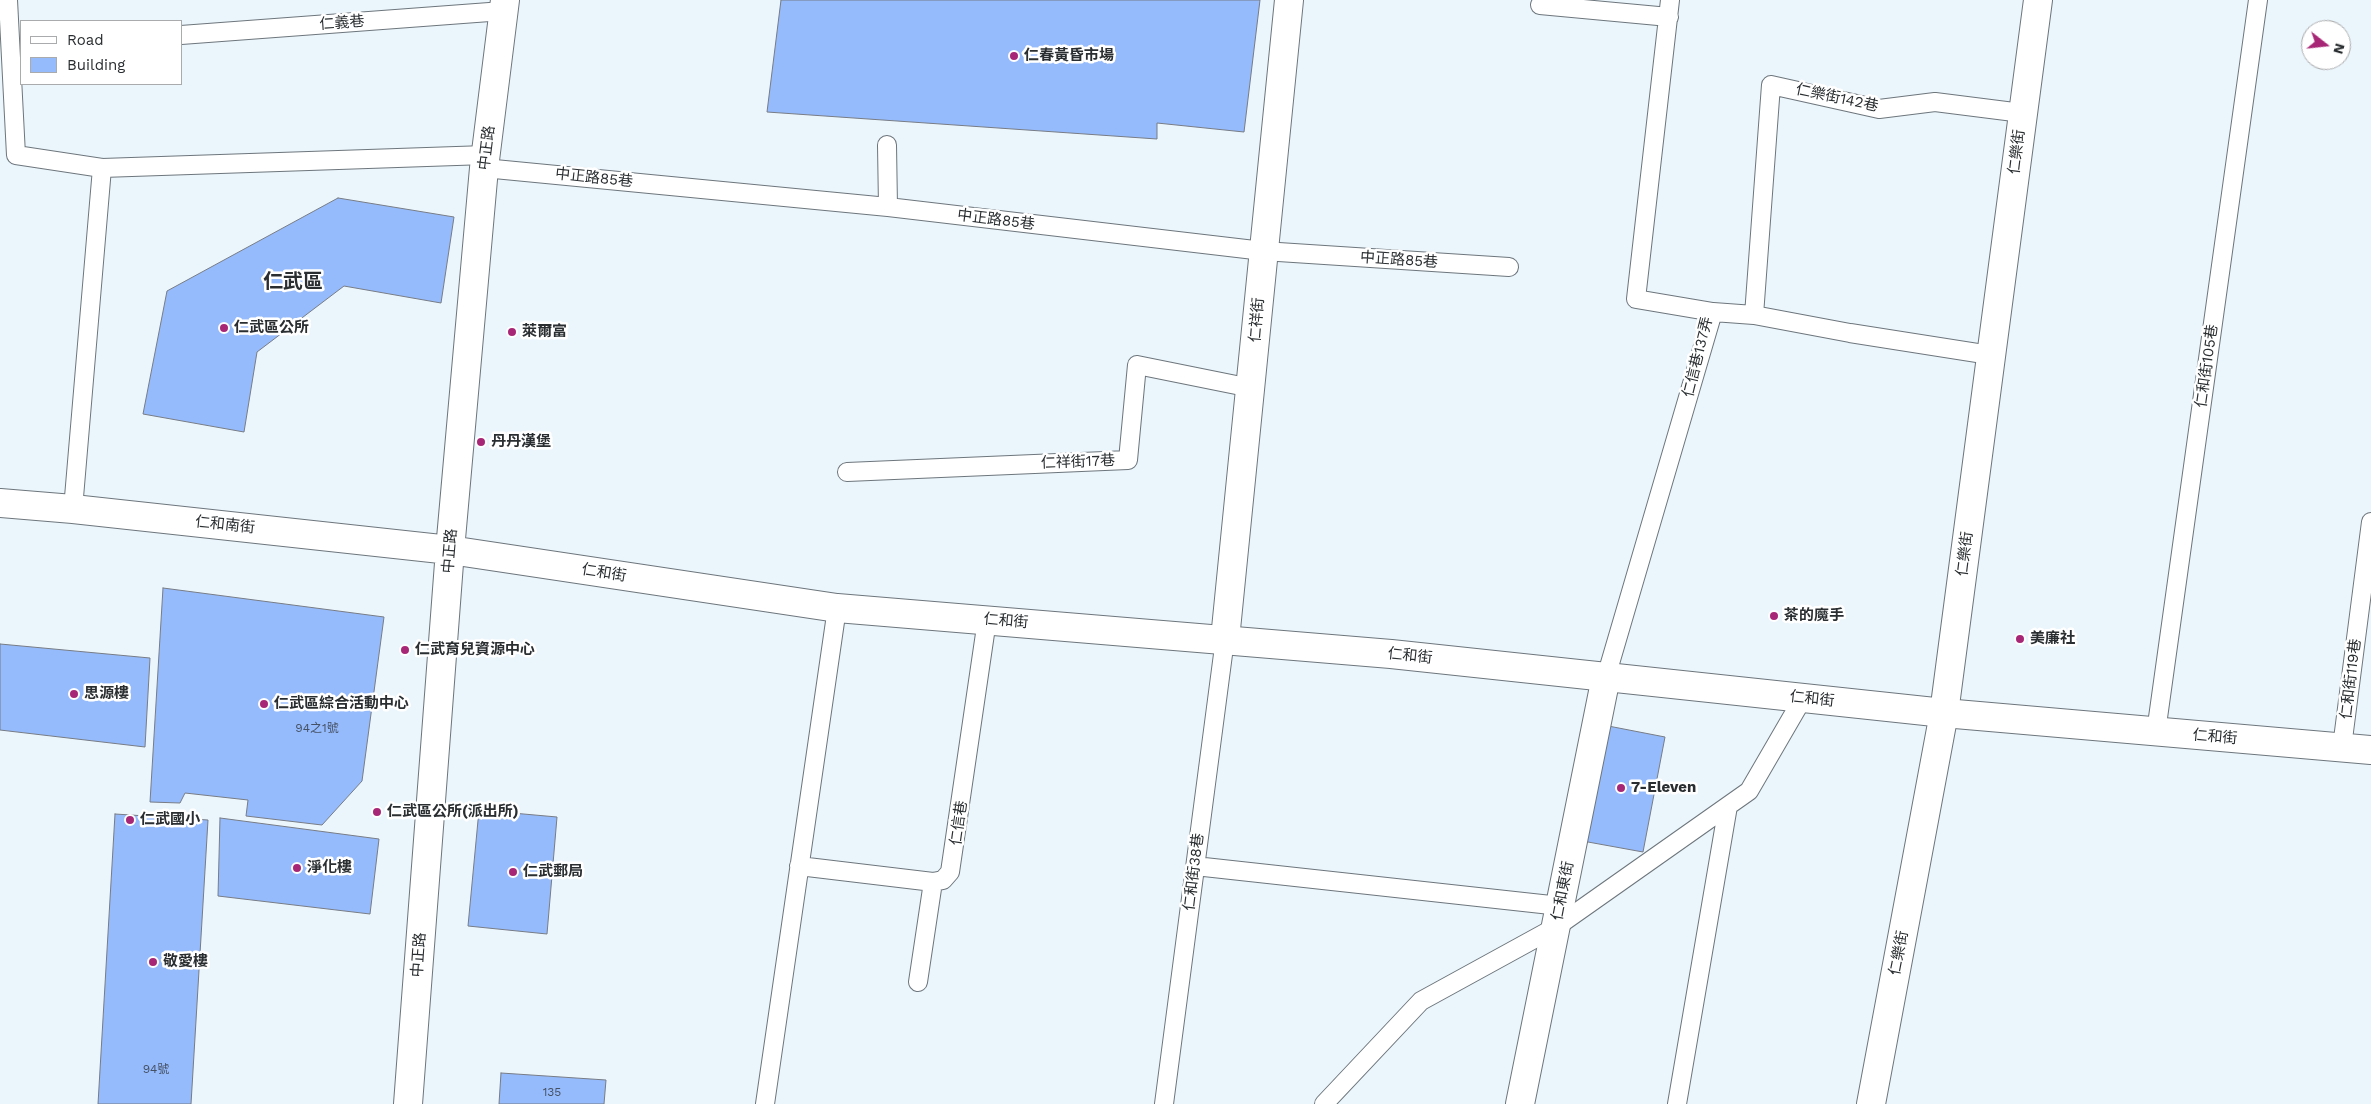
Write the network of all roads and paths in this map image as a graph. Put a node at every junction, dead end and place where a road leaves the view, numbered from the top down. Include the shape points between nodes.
1 (8, 0) edge
2 (1289, 0) edge
3 (2038, 0) edge
4 (2258, 0) edge
5 (504, 5) edge
6 (1540, 5) dead end
7 (1670, 8) edge
8 (182, 35) edge
9 (11, 48) edge
10 (2022, 113) junction
11 (887, 145) dead end
12 (485, 161) junction
13 (102, 168) junction
14 (888, 207) junction
15 (1263, 251) junction
16 (1509, 267) dead end
17 (1713, 312) junction
18 (1754, 315) junction
19 (1990, 355) junction
20 (1251, 388) junction
21 (847, 472) dead end
22 (0, 503) edge
23 (73, 509) junction
24 (2371, 522) edge
25 (450, 550) junction
26 (836, 608) junction
27 (987, 620) junction
28 (1224, 639) junction
29 (1606, 677) junction
30 (1803, 698) junction
31 (1944, 714) junction
32 (2156, 732) junction
33 (2342, 747) junction
34 (2371, 750) edge
35 (1728, 806) junction
36 (799, 866) junction
37 (1195, 866) junction
38 (933, 882) junction
39 (1558, 916) junction
40 (918, 982) dead end
41 (408, 1104) edge
42 (765, 1104) edge
43 (1164, 1104) edge
44 (1324, 1104) edge
45 (1520, 1104) edge
46 (1677, 1104) edge
47 (1871, 1104) edge

1 - 9 lane
2 - 15 street, 仁祥街
3 - 10 street, 仁樂街
4 - 32 lane, 仁和街105巷
5 - 8 lane, 仁義巷
5 - 12 street, 中正路
6 - 7 lane
7 - 17 lane, 仁信巷137弄 via 1636,299
9 - 13 lane, 中正路85巷 via 16,155
10 - 18 lane, 仁樂街142巷 via 1935,102 1879,109 1772,84
10 - 19 street, 仁樂街
11 - 14 lane
12 - 13 lane, 中正路85巷
12 - 14 lane, 中正路85巷
12 - 25 street, 中正路
13 - 23 lane
14 - 15 lane, 中正路85巷
15 - 16 lane, 中正路85巷
15 - 20 street, 仁祥街
17 - 18 lane
17 - 29 lane, 仁信巷137弄
18 - 19 lane
19 - 31 street, 仁樂街
20 - 21 lane, 仁祥街17巷 via 1137,365 1128,460
20 - 28 street, 仁祥街
22 - 23 street, 仁和南街
23 - 25 street, 仁和南街
24 - 33 lane, 仁和街119巷
25 - 26 street, 仁和街
25 - 41 street, 中正路
26 - 27 street, 仁和街
26 - 36 lane
27 - 28 street, 仁和街
27 - 38 lane, 仁信巷 via 953,861 943,880
28 - 29 street, 仁和街
28 - 37 lane, 仁和街38巷
29 - 30 street, 仁和街
29 - 39 street, 仁和東街
30 - 31 street, 仁和街
30 - 35 lane via 1749,791
31 - 32 street, 仁和街
31 - 47 street, 仁樂街
32 - 33 street, 仁和街
33 - 34 street, 仁和街
35 - 39 lane
35 - 46 lane
36 - 38 lane
36 - 42 lane
37 - 39 lane
37 - 43 lane, 仁和街38巷
38 - 40 lane
39 - 44 lane via 1421,1001
39 - 45 street, 仁和東街

